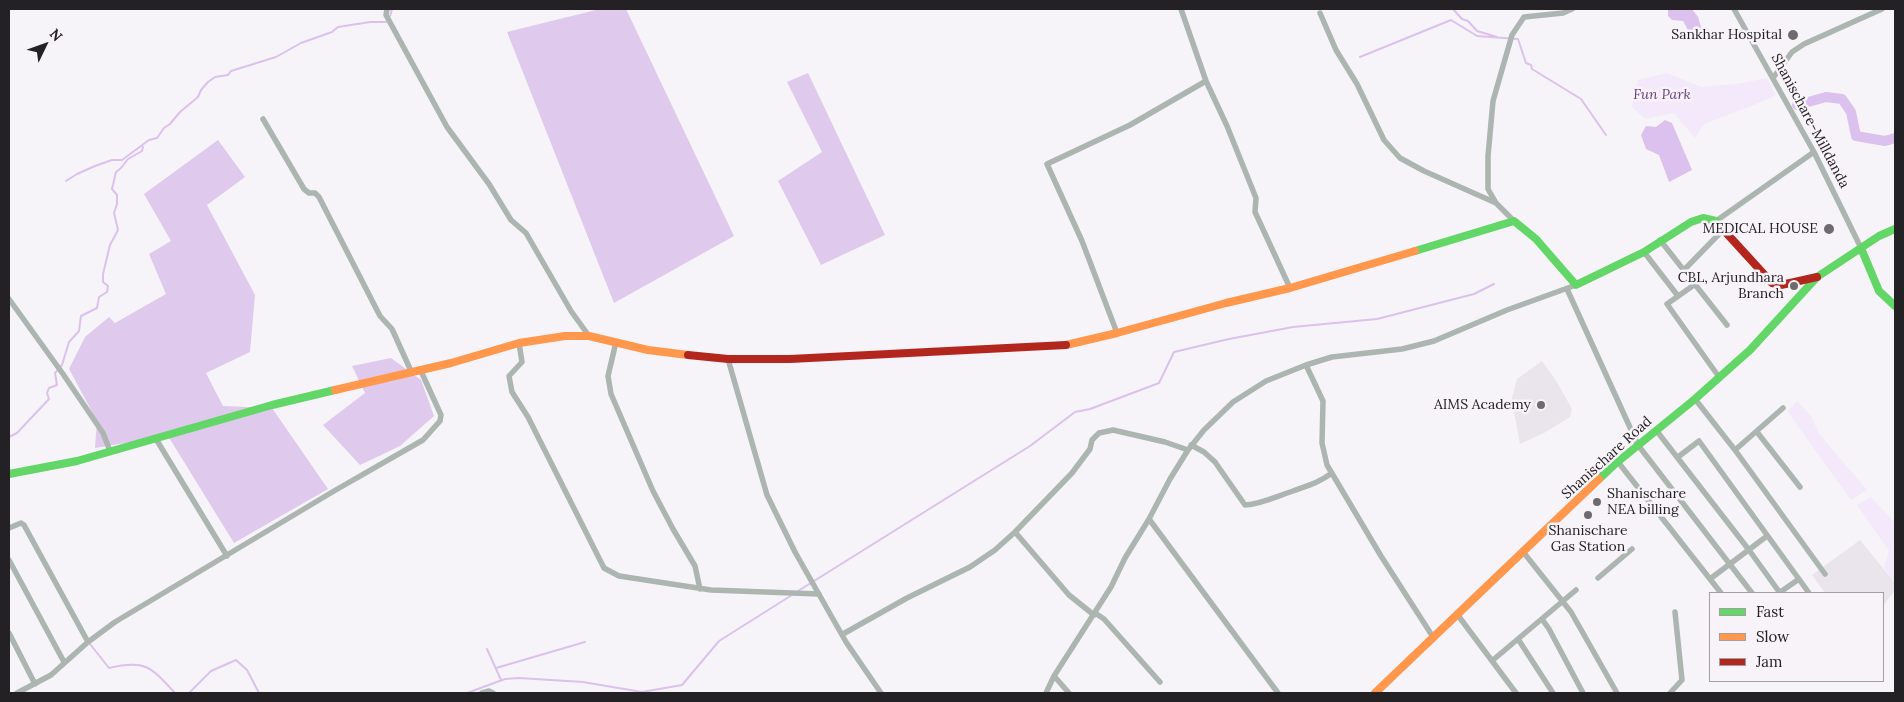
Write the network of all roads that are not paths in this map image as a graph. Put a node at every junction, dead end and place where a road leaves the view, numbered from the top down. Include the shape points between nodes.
1 (387, 9) edge
2 (1181, 9) edge
3 (1572, 9) edge
4 (1734, 9) edge
5 (1882, 9) edge
6 (1320, 13) dead end
7 (1773, 78) junction
8 (1206, 81) junction
9 (263, 119) dead end
10 (1814, 152) junction
11 (1496, 203) junction
12 (1514, 221) junction
13 (1716, 221) junction
14 (1895, 229) edge
15 (1723, 230) junction
16 (1660, 240) junction
17 (1861, 248) junction
18 (1644, 252) junction
19 (1683, 271) junction
20 (1817, 277) junction
21 (1576, 285) junction
22 (1694, 285) junction
23 (1290, 288) junction
24 (1567, 289) junction
25 (1678, 296) junction
26 (9, 299) edge
27 (1895, 306) edge
28 (1727, 326) dead end
29 (1117, 333) junction
30 (589, 336) junction
31 (519, 342) junction
32 (616, 342) junction
33 (728, 359) junction
34 (1306, 365) junction
35 (420, 369) junction
36 (411, 371) junction
37 (1719, 377) junction
38 (1695, 399) junction
39 (1783, 408) dead end
40 (1656, 430) junction
41 (1757, 432) junction
42 (156, 439) junction
43 (1638, 445) junction
44 (1189, 448) junction
45 (1735, 450) junction
46 (110, 451) junction
47 (1678, 457) junction
48 (1618, 462) junction
49 (1332, 473) junction
50 (9, 474) edge
51 (1800, 487) dead end
52 (1149, 519) junction
53 (9, 528) edge
54 (1015, 532) junction
55 (1767, 536) junction
56 (1632, 549) dead end
57 (1749, 550) junction
58 (1524, 553) junction
59 (227, 556) junction
60 (9, 560) edge
61 (1730, 564) junction
62 (1825, 574) dead end
63 (1598, 578) dead end
64 (1710, 579) junction
65 (1799, 580) junction
66 (700, 589) junction
67 (1576, 590) dead end
68 (1719, 592) edge
69 (1751, 592) edge
70 (1778, 592) edge
71 (1781, 592) edge
72 (1808, 592) edge
73 (819, 594) junction
74 (1562, 601) junction
75 (1675, 612) dead end
76 (1094, 614) junction
77 (1457, 614) junction
78 (1542, 619) junction
79 (9, 633) edge
80 (843, 634) junction
81 (1433, 637) junction
82 (1518, 639) junction
83 (88, 642) junction
84 (1493, 660) junction
85 (64, 662) junction
86 (1054, 676) junction
87 (1160, 682) dead end
88 (35, 684) junction
89 (17, 693) edge
90 (482, 693) edge
91 (493, 693) edge
92 (881, 693) edge
93 (1046, 693) edge
94 (1069, 693) edge
95 (1278, 693) edge
96 (1374, 693) edge
97 (1516, 693) edge
98 (1553, 693) edge
99 (1583, 693) edge
100 (1617, 693) edge
101 (1670, 693) edge

1 - 30 street via 386,15 447,128 489,184 510,220 526,233
2 - 8 street
3 - 11 street via 1524,17 1512,36 1493,101 1488,148 1488,189
4 - 7 street, Shanischare-Milldanda
5 - 7 street via 1804,44 1792,52
6 - 11 street via 1384,140 1400,158
7 - 10 street, Shanischare-Milldanda
8 - 23 street via 1256,198 1255,212
8 - 29 street via 1130,125 1047,164 1082,241
9 - 36 street via 304,189 318,197 380,316 392,329
10 - 13 street
10 - 17 street, Shanischare-Milldanda
11 - 12 street
12 - 21 street via 1536,239
12 - 23 street
13 - 15 street
13 - 16 street via 1703,218 1691,222
14 - 17 street, Shanischare Road
15 - 19 street
15 - 20 street via 1772,284
16 - 18 street
16 - 19 street
17 - 20 street, Shanischare Road
17 - 27 street via 1879,291
18 - 21 street
18 - 25 street
19 - 22 street
20 - 37 street, Shanischare Road via 1750,350
21 - 24 street
22 - 25 street
22 - 28 street
23 - 29 street
24 - 34 street via 1434,341 1402,349 1332,357
24 - 43 street
25 - 37 street via 1667,304
26 - 46 street via 64,374
29 - 33 street via 1059,346
30 - 31 street
30 - 32 street
31 - 35 street
31 - 66 street via 522,362 508,376 512,392 528,417 604,568 619,576
32 - 33 street via 648,350
32 - 66 street via 608,376 611,394 653,491 695,566
33 - 73 street via 767,495
34 - 44 street via 1266,381 1240,397
34 - 49 street via 1323,401 1324,455
35 - 36 street
35 - 59 street via 441,415 440,421 422,440
36 - 42 street via 272,405
37 - 38 street, Shanischare Road
38 - 40 street, Shanischare Road
38 - 45 street
39 - 41 street
40 - 43 street, Shanischare Road
40 - 47 street
41 - 45 street
41 - 51 street
42 - 46 street
42 - 59 street
43 - 48 street, Shanischare Road
43 - 61 street
44 - 49 street via 1204,452 1215,462 1245,505 1258,504 1305,488
44 - 52 street
44 - 54 street via 1113,430 1100,433 1092,440 1090,449 1072,473
45 - 62 street
46 - 50 street
47 - 55 street via 1698,440
47 - 57 street
48 - 58 street, Shanischare Road
48 - 64 street
49 - 81 street
52 - 76 street
52 - 95 street
53 - 83 street via 18,523 24,525
54 - 76 street via 1069,595
54 - 80 street via 970,567
55 - 57 street
55 - 65 street
56 - 63 street
57 - 61 street
57 - 70 street
58 - 74 street
58 - 77 street, Shanischare Road
59 - 83 street via 115,622
60 - 85 street
61 - 64 street
61 - 69 street
64 - 68 street
65 - 71 street
65 - 72 street
66 - 73 street
67 - 74 street
73 - 80 street
74 - 78 street
74 - 100 street
75 - 101 street via 1682,680
76 - 86 street
76 - 87 street via 1104,619
77 - 81 street, Shanischare Road
77 - 84 street
78 - 82 street
78 - 99 street
79 - 88 street
80 - 92 street
81 - 96 street, Shanischare Road
82 - 84 street
82 - 98 street
83 - 85 street
84 - 97 street
85 - 88 street
86 - 93 street
86 - 94 street
88 - 89 street
90 - 91 street

